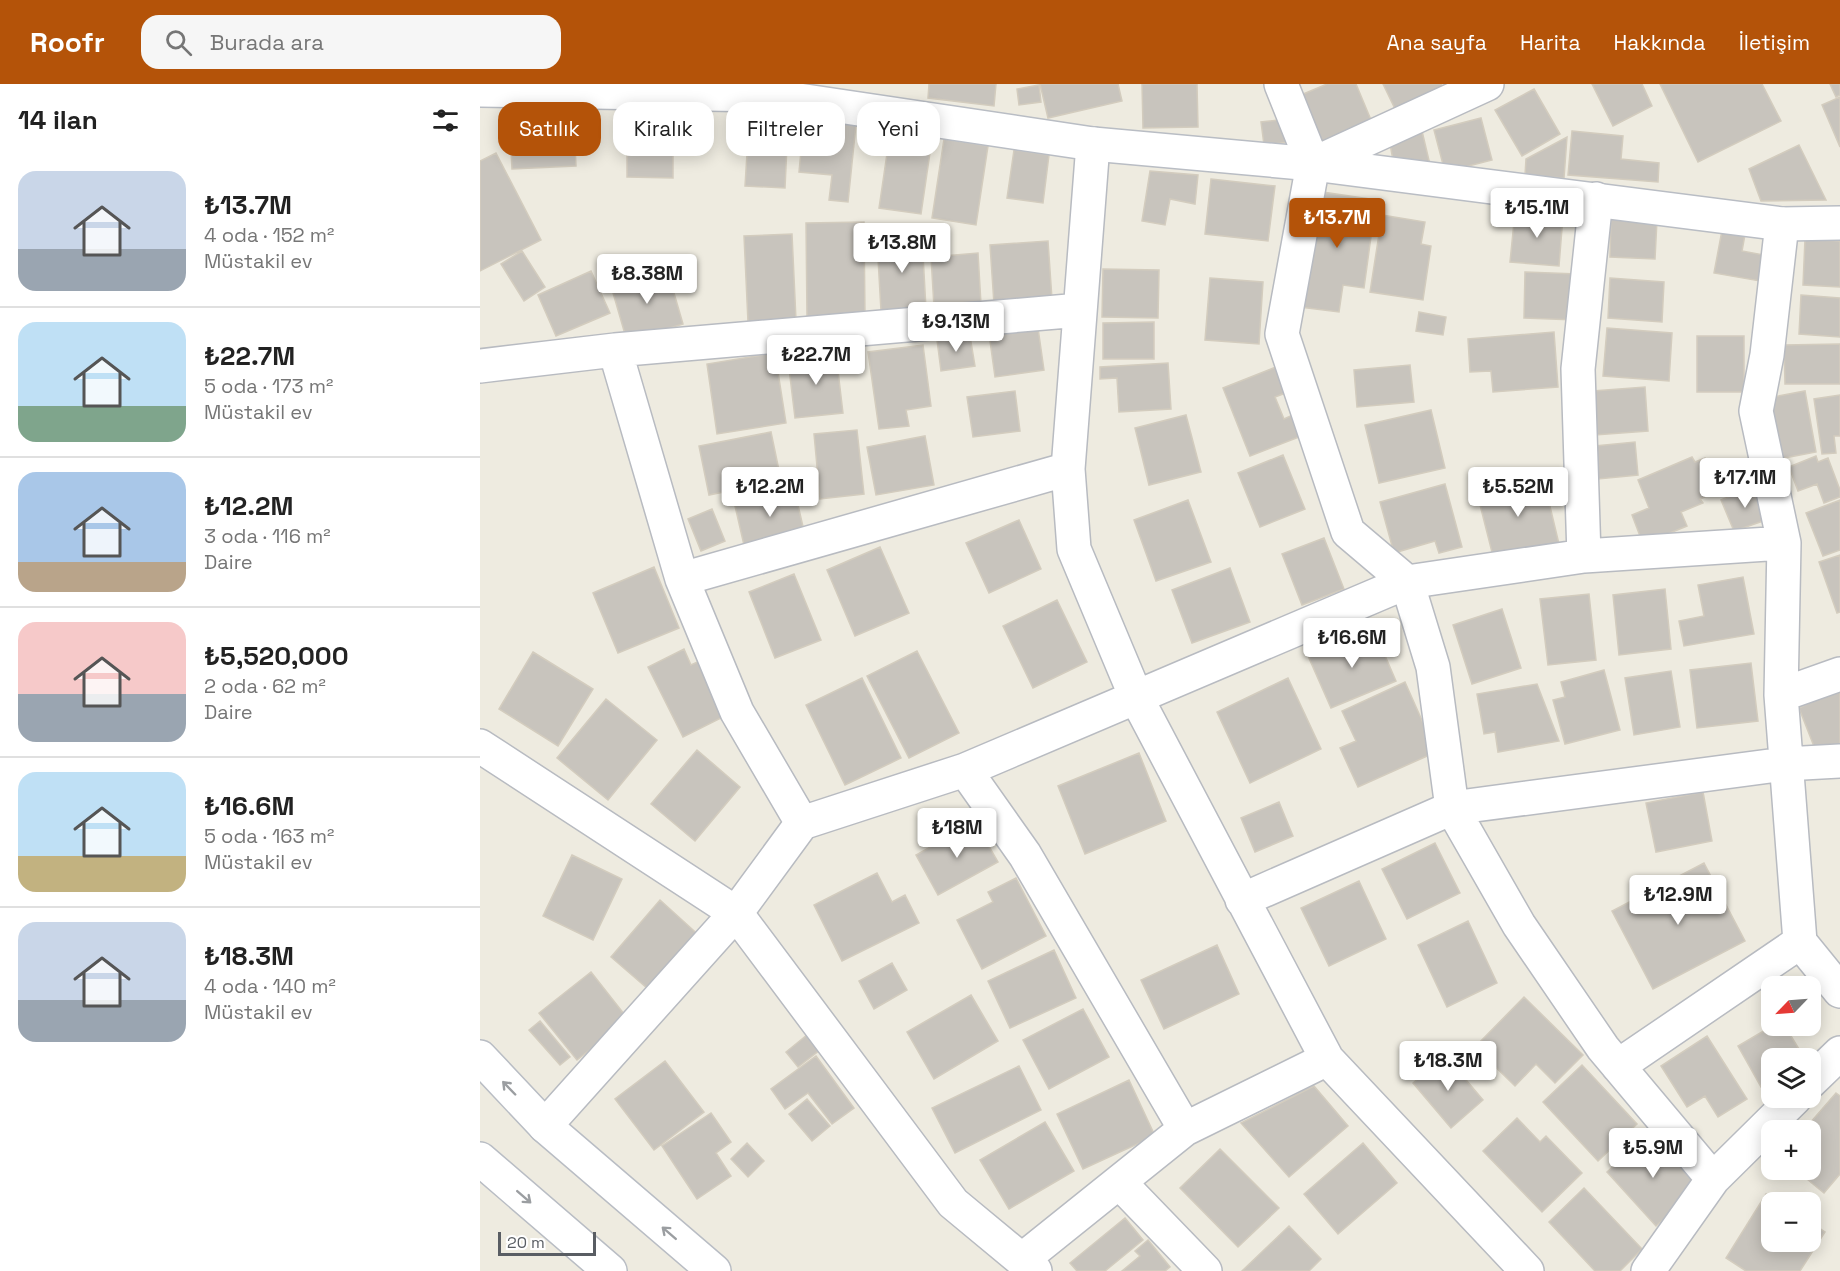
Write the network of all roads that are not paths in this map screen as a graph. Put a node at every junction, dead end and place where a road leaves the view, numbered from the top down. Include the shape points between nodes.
1 (1281, 84) edge
2 (1466, 89) edge
3 (480, 90) edge
4 (779, 90) edge
5 (1093, 144) junction
6 (1313, 164) junction
7 (1596, 199) junction
8 (1840, 223) edge
9 (1782, 225) junction
10 (1080, 310) junction
11 (615, 350) junction
12 (480, 366) edge
13 (1068, 469) junction
14 (1784, 543) junction
15 (1584, 556) junction
16 (682, 579) junction
17 (1407, 582) junction
18 (1840, 674) edge
19 (1781, 694) junction
20 (1136, 697) junction
21 (480, 746) edge
22 (1840, 761) edge
23 (1785, 764) junction
24 (965, 770) junction
25 (1452, 808) junction
26 (802, 823) junction
27 (1242, 900) junction
28 (736, 913) junction
29 (1800, 942) junction
30 (1840, 991) edge
31 (1840, 1053) edge
32 (480, 1057) edge
33 (1328, 1059) junction
34 (1618, 1066) junction
35 (1821, 1071) edge
36 (1785, 1108) edge
37 (545, 1126) junction
38 (1185, 1130) junction
39 (480, 1159) edge
40 (1713, 1179) junction
41 (1120, 1183) junction
42 (1029, 1265) edge
43 (610, 1271) edge
44 (714, 1271) edge
45 (1205, 1271) edge
46 (1527, 1271) edge
47 (1648, 1271) edge

1 - 6 street
2 - 6 street
3 - 4 street
4 - 5 street
5 - 6 street
5 - 10 street
6 - 7 street
6 - 17 street via 1282,334 1348,532
7 - 9 street
7 - 15 street via 1578,369
8 - 9 street
9 - 14 street via 1767,355 1756,411
10 - 11 street
10 - 13 street
11 - 12 street
11 - 16 street
13 - 16 street
13 - 20 street via 1074,549
14 - 15 street
14 - 19 street
15 - 17 street
16 - 26 street via 737,712
17 - 20 street
17 - 25 street via 1432,667
18 - 19 street
19 - 23 street
20 - 24 street
20 - 27 street
21 - 28 street
22 - 23 street
23 - 25 street
23 - 29 street
24 - 26 street
24 - 38 street via 1025,855
25 - 27 street
25 - 34 street via 1519,925
26 - 28 street
27 - 33 street
28 - 37 street
28 - 42 street via 953,1203
29 - 30 street
29 - 34 street
31 - 35 street
37 -> 32 street
33 - 38 street
33 - 46 street
34 - 40 street
36 - 40 street
44 -> 37 street
38 - 41 street
39 -> 43 street
40 - 47 street
41 - 42 street
41 - 45 street

